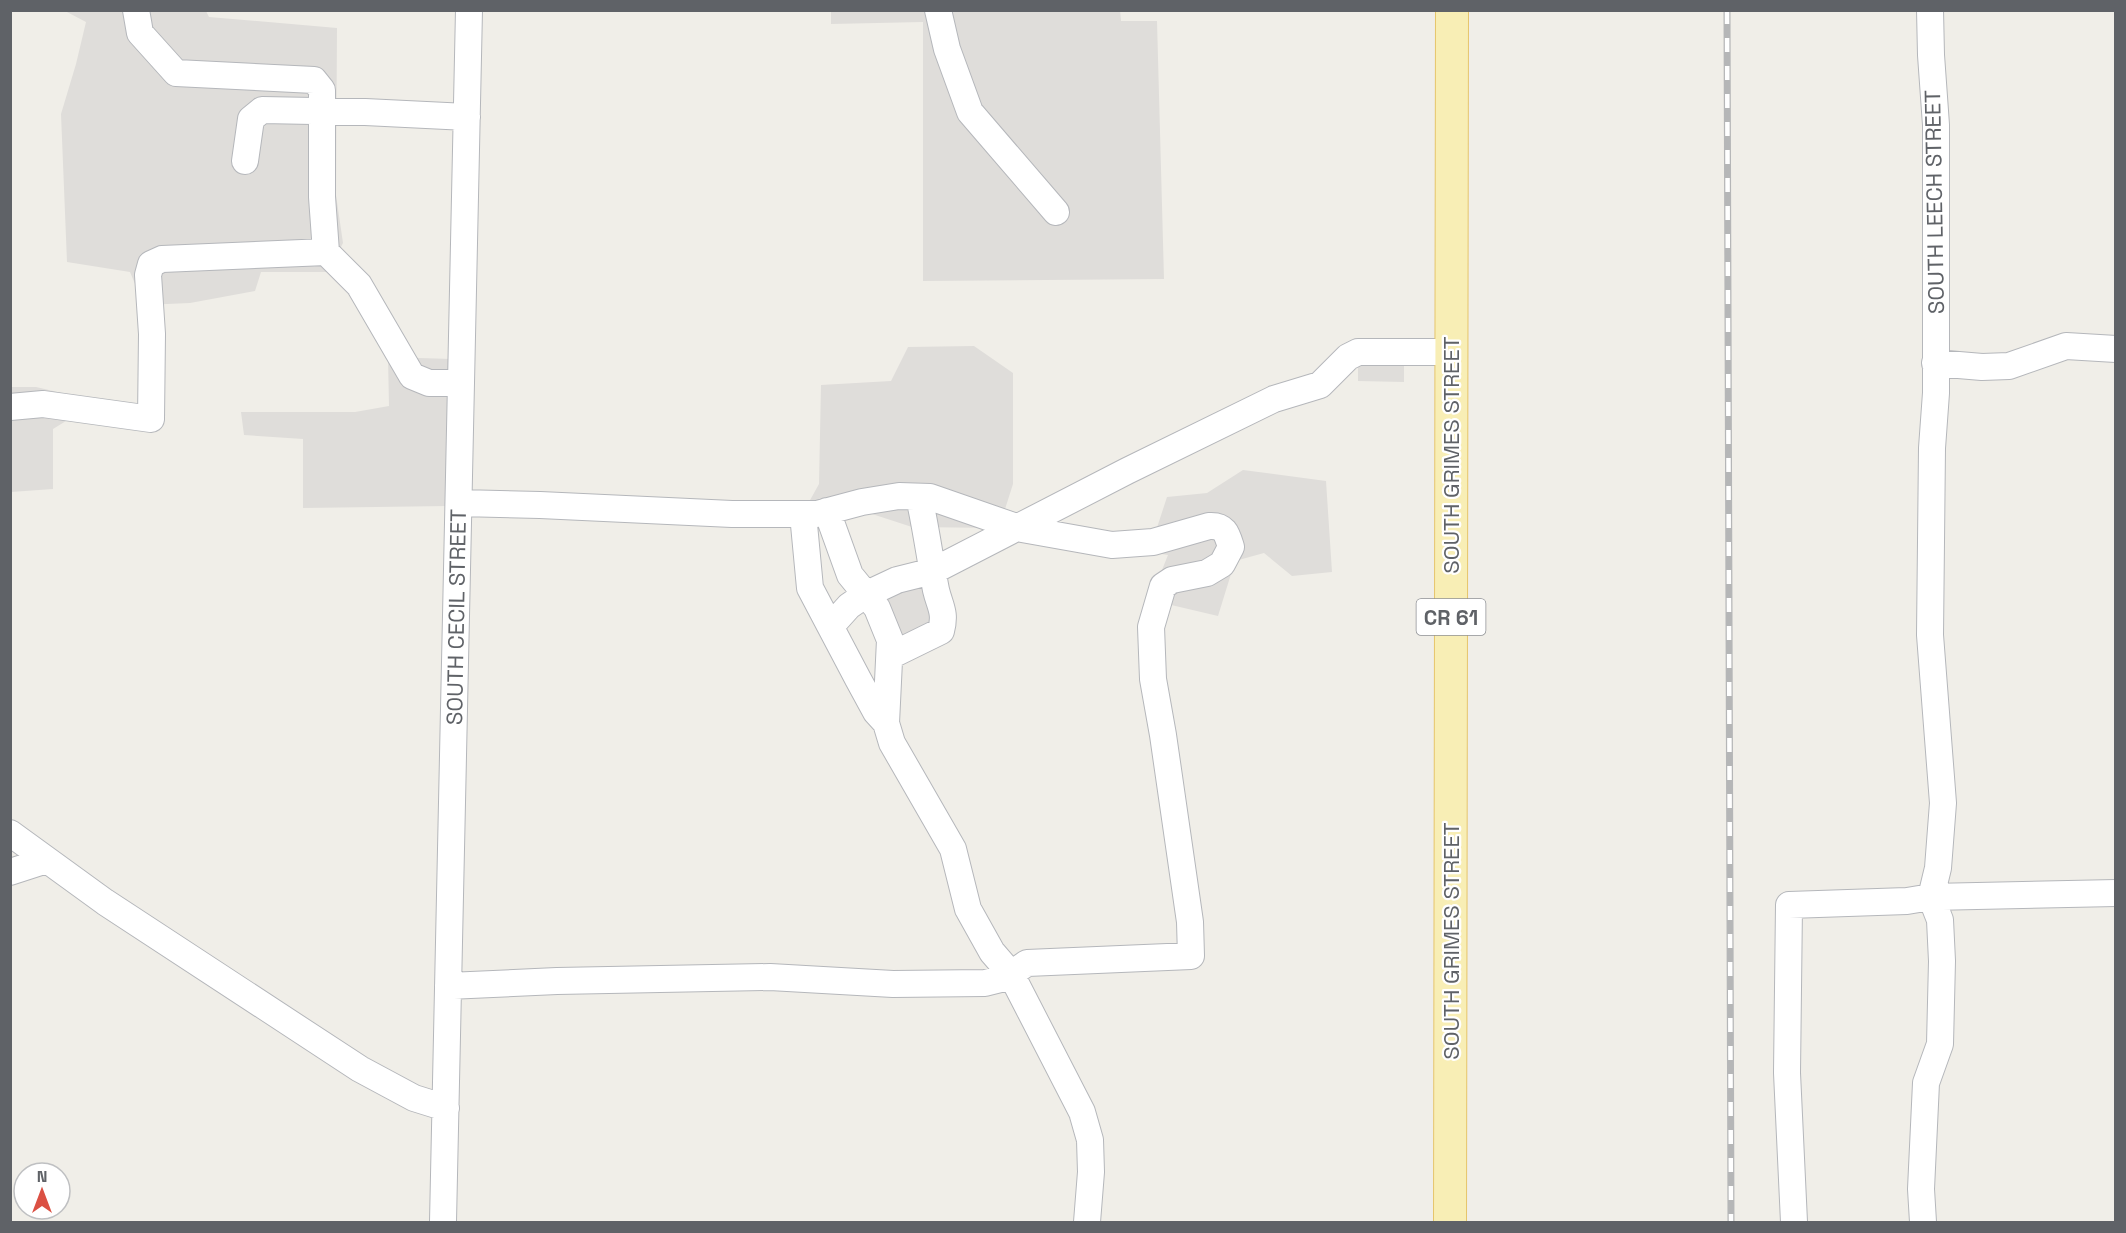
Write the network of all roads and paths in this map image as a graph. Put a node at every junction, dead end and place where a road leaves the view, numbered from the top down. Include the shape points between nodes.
1 (136, 10) edge
2 (469, 10) edge
3 (938, 10) edge
4 (1452, 10) edge
5 (1930, 10) edge
6 (321, 112) junction
7 (467, 117) junction
8 (245, 161) dead end
9 (1056, 212) dead end
10 (326, 252) junction
11 (2115, 349) edge
12 (1451, 352) junction
13 (1935, 363) junction
14 (461, 383) junction
15 (10, 407) edge
16 (919, 497) junction
17 (459, 503) junction
18 (815, 512) junction
19 (1016, 527) junction
20 (933, 571) junction
21 (865, 595) junction
22 (831, 626) junction
23 (890, 656) junction
24 (886, 723) junction
25 (10, 833) edge
26 (46, 860) junction
27 (10, 872) edge
28 (2115, 893) edge
29 (1931, 897) junction
30 (1011, 974) junction
31 (448, 986) junction
32 (446, 1108) junction
33 (443, 1222) edge
34 (1087, 1222) edge
35 (1450, 1222) edge
36 (1794, 1222) edge
37 (1923, 1222) edge

1 - 6 street via 140,33 176,73 314,80 321,90
2 - 7 street, SOUTH CECIL STREET
3 - 9 street via 947,49 970,112
4 - 12 main road, SOUTH GRIMES STREET / CR 61
5 - 13 street, SOUTH LEECH STREET via 1936,125
6 - 7 street
6 - 8 street via 262,110 251,119
6 - 10 street
7 - 14 street, SOUTH CECIL STREET
10 - 14 street via 359,285 412,376 429,383
10 - 15 street via 162,259 150,264 151,419 43,404
11 - 13 street via 2066,346 2009,366
12 - 19 street via 1358,352 1320,385 1274,399
12 - 35 main road, SOUTH GRIMES STREET / CR 61
13 - 29 street, SOUTH LEECH STREET via 1930,635 1943,803 1938,868
14 - 17 street, SOUTH CECIL STREET
16 - 18 street via 899,496
16 - 19 street
16 - 20 street
17 - 18 street via 732,514
17 - 31 street, SOUTH CECIL STREET
18 - 21 street
18 - 22 street via 810,588
19 - 20 street
19 - 30 street via 1112,545 1153,542 1218,525 1226,531 1231,547 1222,564 1207,573 1172,580 1163,586 1151,627 1153,679 1190,922 1191,956 1027,963
20 - 21 street via 897,580
20 - 23 street via 944,618 941,631
21 - 22 street
21 - 23 street via 877,608 890,640
22 - 24 street via 876,712
23 - 24 street
24 - 30 street via 892,743 952,849 968,909 992,952
25 - 26 street
26 - 27 street
26 - 32 street via 360,1069 414,1098
28 - 29 street
29 - 36 street via 1789,905 1786,1073
29 - 37 street via 1940,920 1940,1044 1926,1083
30 - 31 street via 985,982 894,984 770,977
30 - 34 street via 1082,1112 1090,1140
31 - 32 street, SOUTH CECIL STREET
32 - 33 street, SOUTH CECIL STREET

